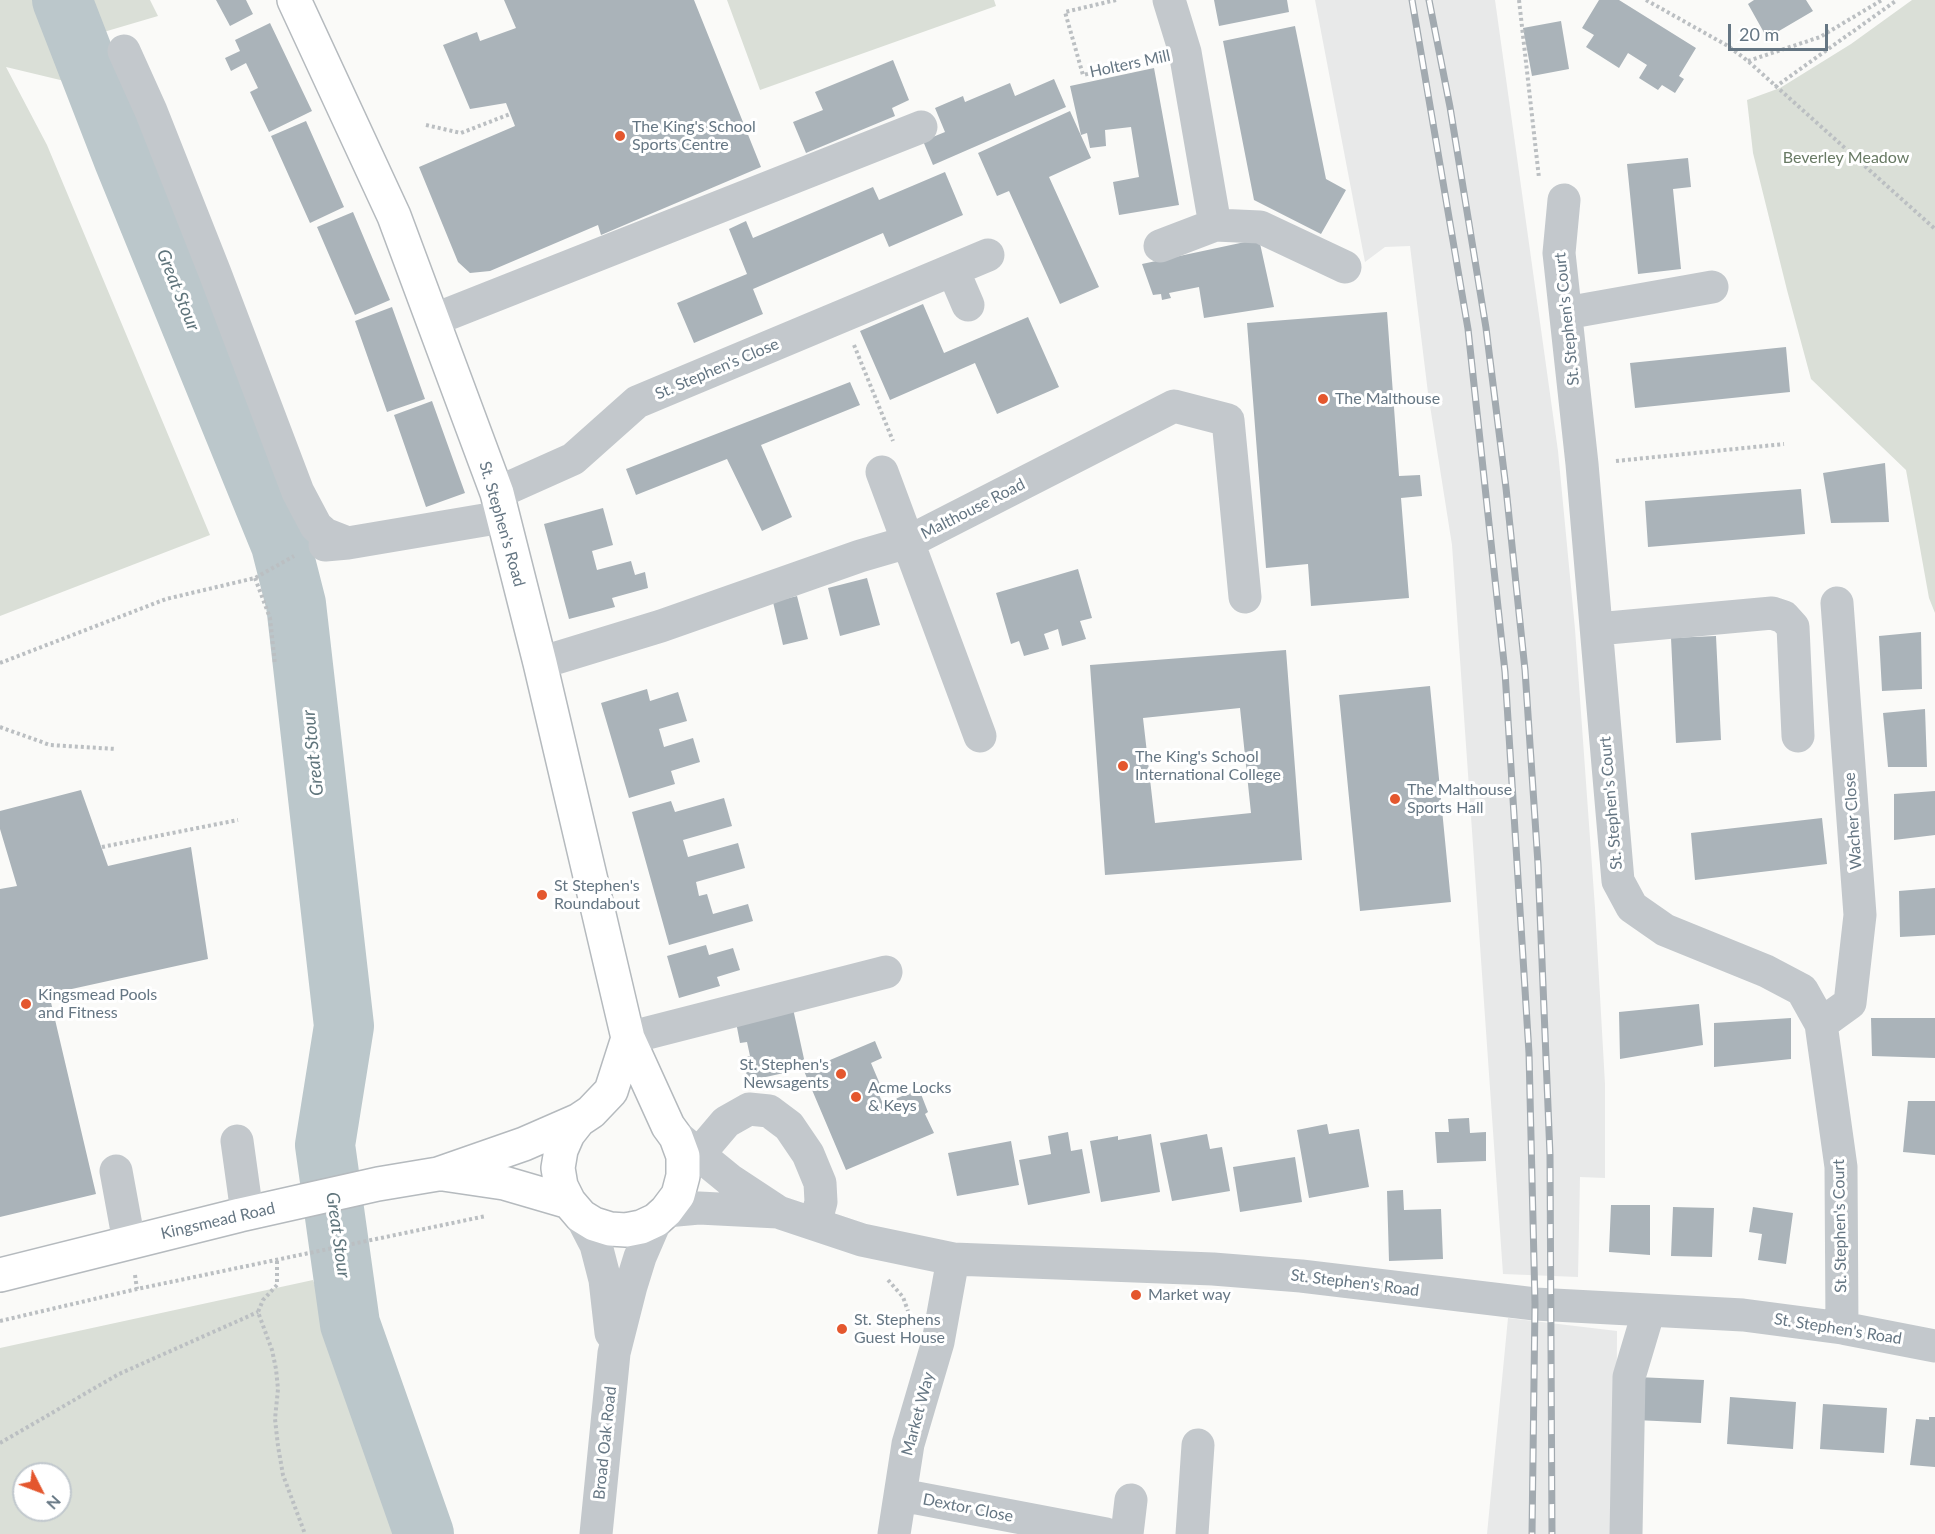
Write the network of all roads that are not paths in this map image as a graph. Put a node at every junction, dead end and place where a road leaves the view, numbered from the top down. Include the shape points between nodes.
1 (294, 0) edge
2 (1169, 0) edge
3 (124, 51) dead end
4 (921, 127) dead end
5 (1564, 200) road end
6 (1215, 225) junction
7 (1160, 246) dead end
8 (988, 255) dead end
9 (1345, 267) dead end
10 (952, 270) junction
11 (1712, 287) dead end
12 (968, 305) dead end
13 (1566, 313) junction
14 (433, 320) junction
15 (889, 459) road end
16 (500, 505) junction
17 (908, 542) junction
18 (348, 543) junction
19 (315, 546) road end
20 (1245, 597) dead end
21 (1837, 603) dead end
22 (1597, 629) junction
23 (540, 663) junction
24 (980, 736) dead end
25 (1798, 736) dead end
26 (886, 972) dead end
27 (1821, 1024) junction
28 (628, 1038) junction
29 (585, 1116) junction
30 (681, 1139) junction
31 (237, 1142) dead end
32 (116, 1171) dead end
33 (438, 1174) junction
34 (575, 1209) junction
35 (778, 1212) junction
36 (247, 1213) junction
37 (661, 1215) junction
38 (815, 1224) junction
39 (129, 1242) junction
40 (953, 1259) junction
41 (0, 1275) edge
42 (1649, 1310) junction
43 (1842, 1328) junction
44 (1935, 1346) edge
45 (614, 1353) junction
46 (1198, 1445) dead end
47 (901, 1495) junction
48 (1131, 1500) dead end
49 (596, 1534) edge
50 (894, 1534) edge
51 (1106, 1534) edge
52 (1127, 1534) edge
53 (1192, 1534) edge
54 (1626, 1534) edge

1 - 14 main road, St. Stephen's Road via 394,216
2 - 6 street, Holters Mill via 1185,52
3 - 18 street via 215,273 298,492 316,526
4 - 14 street
5 - 13 street, St. Stephen's Court via 1559,252
6 - 7 street
6 - 9 street via 1260,227
8 - 10 street, St. Stephen's Close
10 - 12 street
10 - 16 street, St. Stephen's Close via 637,402 573,459
11 - 13 street
13 - 22 street, St. Stephen's Court
14 - 16 main road, St. Stephen's Road
15 - 17 street
16 - 18 street, St. Stephen's Close
16 - 23 main road, St. Stephen's Road
17 - 20 street, Malthouse Road via 1174,406 1228,420
17 - 23 street, Malthouse Road
17 - 24 street
18 - 19 street, St. Stephen's Close
21 - 27 street, Wacher Close via 1860,915 1850,1003
22 - 25 street via 1772,613 1784,617 1792,627
22 - 27 street, St. Stephen's Court via 1618,881 1632,907 1665,930 1802,990
23 - 28 main road, St. Stephen's Road
26 - 28 street
27 - 43 street, St. Stephen's Court via 1841,1167
28 - 29 main road via 611,1091
28 - 30 main road, St. Stephen's Road
29 - 30 main road, St. Stephen's Road via 611,1105 632,1105 652,1113
29 - 33 main road, Kingsmead Road via 520,1145
29 - 34 main road via 568,1134 558,1168 561,1186
30 - 35 street, St. Stephen's Road via 730,1180
30 - 37 main road, St. Stephen's Road via 684,1176 678,1195
30 - 38 street via 748,1109 770,1111 789,1126 808,1154 820,1183 821,1202
31 - 36 street
32 - 39 street
33 - 34 main road, Kingsmead Road via 504,1183
33 - 36 main road, Kingsmead Road
34 - 37 main road, St. Stephen's Road via 594,1224 610,1229 633,1228
34 - 45 street, Broad Oak Road via 596,1245 605,1280
35 - 37 street, St. Stephen's Road via 699,1208
35 - 38 street, St. Stephen's Road
36 - 39 main road, Kingsmead Road
37 - 45 street, Broad Oak Road via 630,1286
38 - 40 street, St. Stephen's Road via 862,1240
39 - 41 main road, Kingsmead Road
40 - 42 street, St. Stephen's Road via 1213,1269 1535,1304
40 - 47 street, Market Way via 938,1342 908,1444
42 - 43 street, St. Stephen's Road via 1743,1315
42 - 54 street via 1629,1377
43 - 44 street, St. Stephen's Road
45 - 49 street, Broad Oak Road
46 - 53 street
47 - 50 street, Market Way
47 - 51 street, Dextor Close
48 - 52 street

